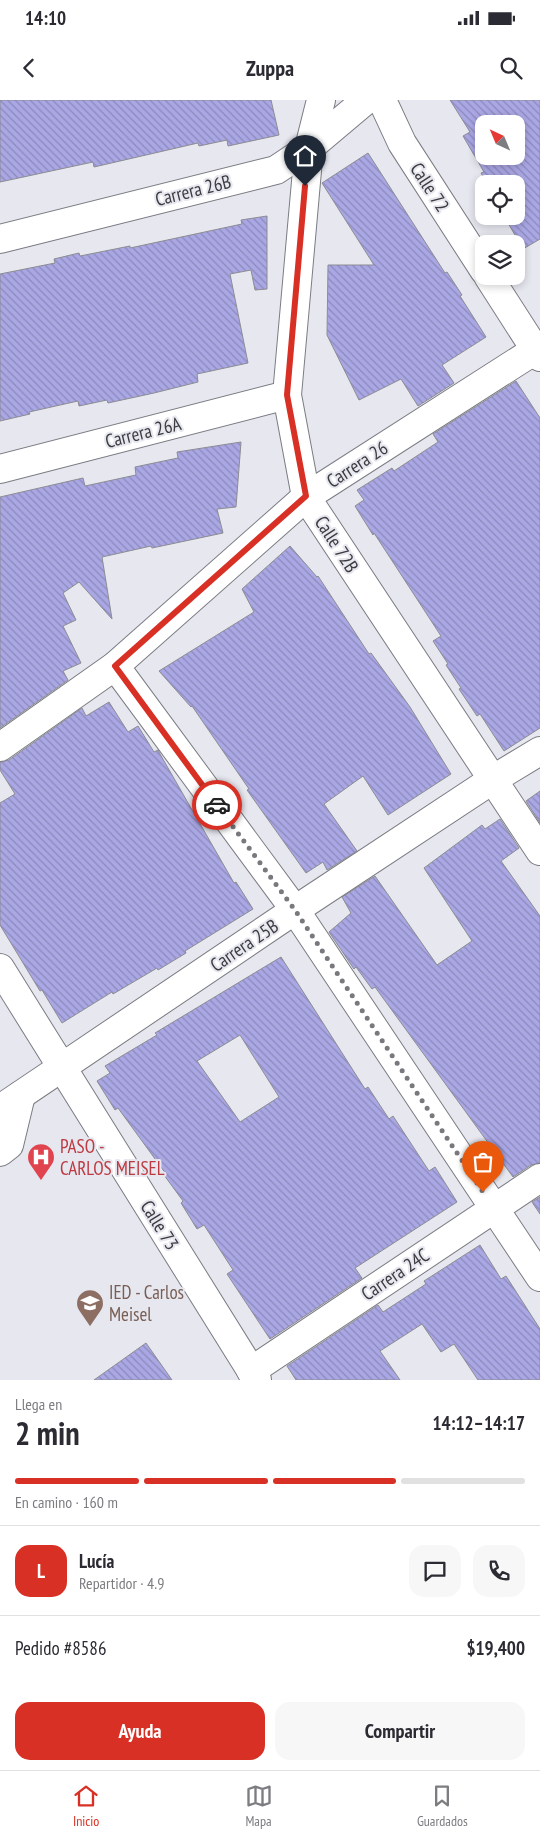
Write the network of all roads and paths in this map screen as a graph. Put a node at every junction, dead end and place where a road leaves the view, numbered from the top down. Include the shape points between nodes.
1 (321, 100) edge
2 (366, 100) edge
3 (382, 100) edge
4 (309, 148) junction
5 (0, 238) edge
6 (475, 256) edge
7 (494, 285) edge
8 (538, 351) edge
9 (287, 395) junction
10 (0, 469) edge
11 (306, 496) junction
12 (115, 666) junction
13 (0, 747) edge
14 (540, 751) edge
15 (492, 780) junction
16 (540, 851) edge
17 (295, 910) junction
18 (0, 968) edge
19 (62, 1067) junction
20 (11, 1102) edge
21 (0, 1152) edge
22 (540, 1178) edge
23 (494, 1209) junction
24 (540, 1277) edge
25 (254, 1375) edge

1 - 4 street, Calle 72B
2 - 4 street, Carrera 26B
3 - 6 street, Calle 72 via 402,143
4 - 5 street, Carrera 26B via 276,170
4 - 9 street, Calle 72B
7 - 8 street
8 - 11 street, Carrera 26
9 - 10 street, Carrera 26A
9 - 11 street, Calle 72B
11 - 12 street, Carrera 26
11 - 15 street, Calle 72B
12 - 13 street, Carrera 26
12 - 17 street
14 - 15 street, Carrera 25B
15 - 16 street, Calle 72B
15 - 17 street, Carrera 25B
17 - 19 street, Carrera 25B
17 - 23 street
18 - 19 street, Calle 73
19 - 20 street, Carrera 25B
19 - 25 street, Calle 73
20 - 21 street via 8,1145
22 - 23 street, Carrera 24C
23 - 24 street
23 - 25 street, Carrera 24C

